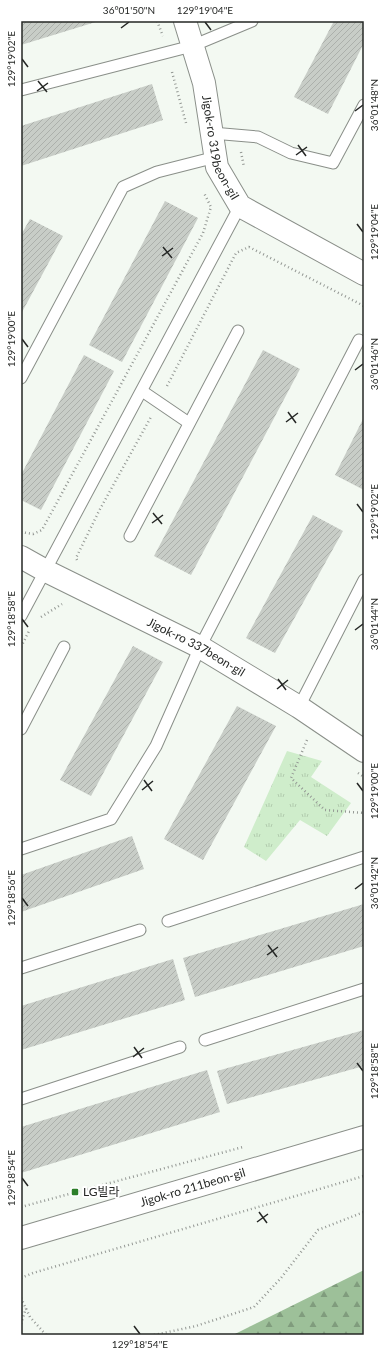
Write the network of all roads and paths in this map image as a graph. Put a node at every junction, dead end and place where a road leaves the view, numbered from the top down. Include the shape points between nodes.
1 (157, 21) edge
2 (184, 21) edge
3 (252, 21) edge
4 (165, 42) dead end
5 (192, 46) junction
6 (172, 72) dead end
7 (21, 90) edge
8 (364, 105) edge
9 (186, 126) dead end
10 (212, 132) junction
11 (216, 157) junction
12 (201, 186) dead end
13 (240, 206) junction
14 (364, 274) edge
15 (364, 306) edge
16 (238, 330) dead end
17 (359, 340) dead end
18 (21, 378) edge
19 (167, 386) dead end
20 (142, 391) junction
21 (189, 423) junction
22 (21, 532) edge
23 (130, 536) dead end
24 (21, 557) edge
25 (46, 571) junction
26 (364, 580) edge
27 (65, 606) dead end
28 (21, 616) edge
29 (37, 620) dead end
30 (30, 630) dead end
31 (21, 647) edge
32 (64, 647) dead end
33 (200, 647) junction
34 (299, 707) junction
35 (21, 729) edge
36 (307, 739) dead end
37 (364, 751) edge
38 (364, 813) edge
39 (21, 849) edge
40 (364, 857) edge
41 (168, 921) dead end
42 (140, 930) dead end
43 (21, 968) edge
44 (364, 989) edge
45 (205, 1040) dead end
46 (180, 1048) dead end
47 (21, 1099) edge
48 (364, 1137) edge
49 (250, 1145) dead end
50 (364, 1176) edge
51 (21, 1207) edge
52 (364, 1212) edge
53 (21, 1238) edge
54 (21, 1278) edge
55 (21, 1298) edge
56 (26, 1308) junction
57 (21, 1324) edge
58 (46, 1335) edge
59 (154, 1335) edge

1 - 4 path
2 - 5 street, Jigok-ro 319beon-gil
3 - 5 lane
5 - 7 lane
5 - 10 street, Jigok-ro 319beon-gil via 204,83
6 - 9 path
8 - 10 lane via 333,163 291,153 258,136
10 - 11 street, Jigok-ro 319beon-gil
11 - 13 street, Jigok-ro 319beon-gil via 217,167
11 - 18 lane via 157,172 123,187
12 - 22 path via 211,207 203,233 42,530 33,534
13 - 14 street, Jigok-ro 319beon-gil
13 - 20 lane
15 - 19 path via 249,247 236,253
16 - 21 lane
17 - 33 lane
20 - 21 lane
20 - 25 lane
21 - 23 lane
24 - 25 street, Jigok-ro 337beon-gil
25 - 28 lane
25 - 33 street, Jigok-ro 337beon-gil
26 - 34 lane
27 - 29 path via 61,604
30 - 31 path
32 - 35 lane
33 - 34 street, Jigok-ro 337beon-gil
33 - 39 lane via 156,746 111,819
34 - 37 street, Jigok-ro 337beon-gil
36 - 38 path via 291,778 325,810
40 - 41 lane
42 - 43 lane
44 - 45 lane
46 - 47 lane
48 - 53 street, Jigok-ro 211beon-gil
49 - 51 path
50 - 54 path
52 - 59 path via 318,1230 281,1278 254,1307 196,1326
55 - 56 path
56 - 57 path
56 - 58 path via 30,1317

